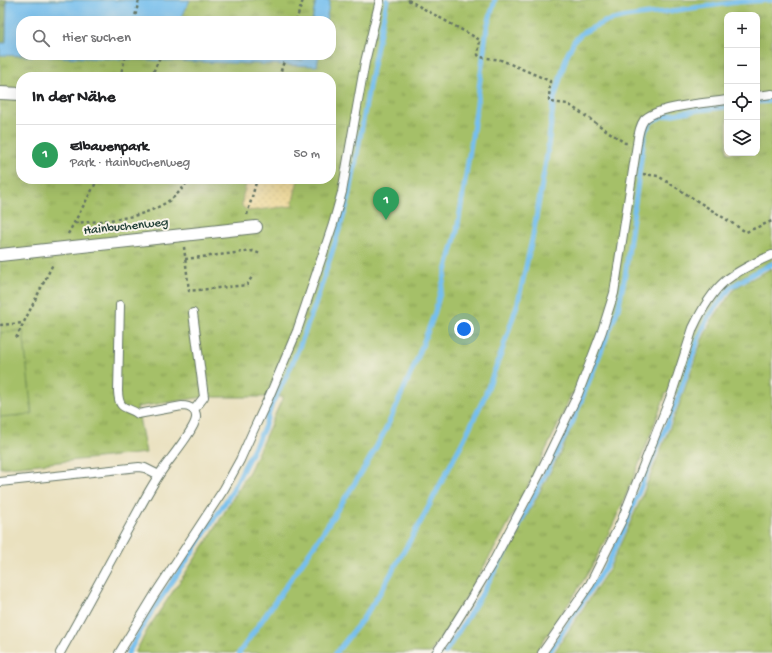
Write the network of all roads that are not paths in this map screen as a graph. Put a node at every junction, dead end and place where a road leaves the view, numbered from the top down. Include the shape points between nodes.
1 (380, 0) edge
2 (0, 93) edge
3 (16, 94) edge
4 (772, 94) edge
5 (760, 96) edge
6 (724, 100) edge
7 (256, 227) dead end
8 (0, 255) edge
9 (772, 256) edge
10 (120, 306) dead end
11 (193, 313) dead end
12 (194, 410) junction
13 (159, 475) junction
14 (0, 482) edge
15 (60, 653) edge
16 (119, 653) edge
17 (436, 653) edge
18 (542, 653) edge

1 - 16 lane via 365,62 342,192 297,331 240,460 224,489
2 - 3 street
4 - 5 lane
6 - 17 lane via 674,108 652,115 642,124 614,293 578,394 494,560
7 - 8 street, Hainbuchenweg
9 - 18 lane via 755,262 725,281 698,317 672,393 621,522 590,584
10 - 12 lane via 118,392 121,405 138,414 182,406
11 - 12 lane via 204,397
12 - 13 lane via 196,418 193,426
13 - 14 lane via 139,467
13 - 15 lane

